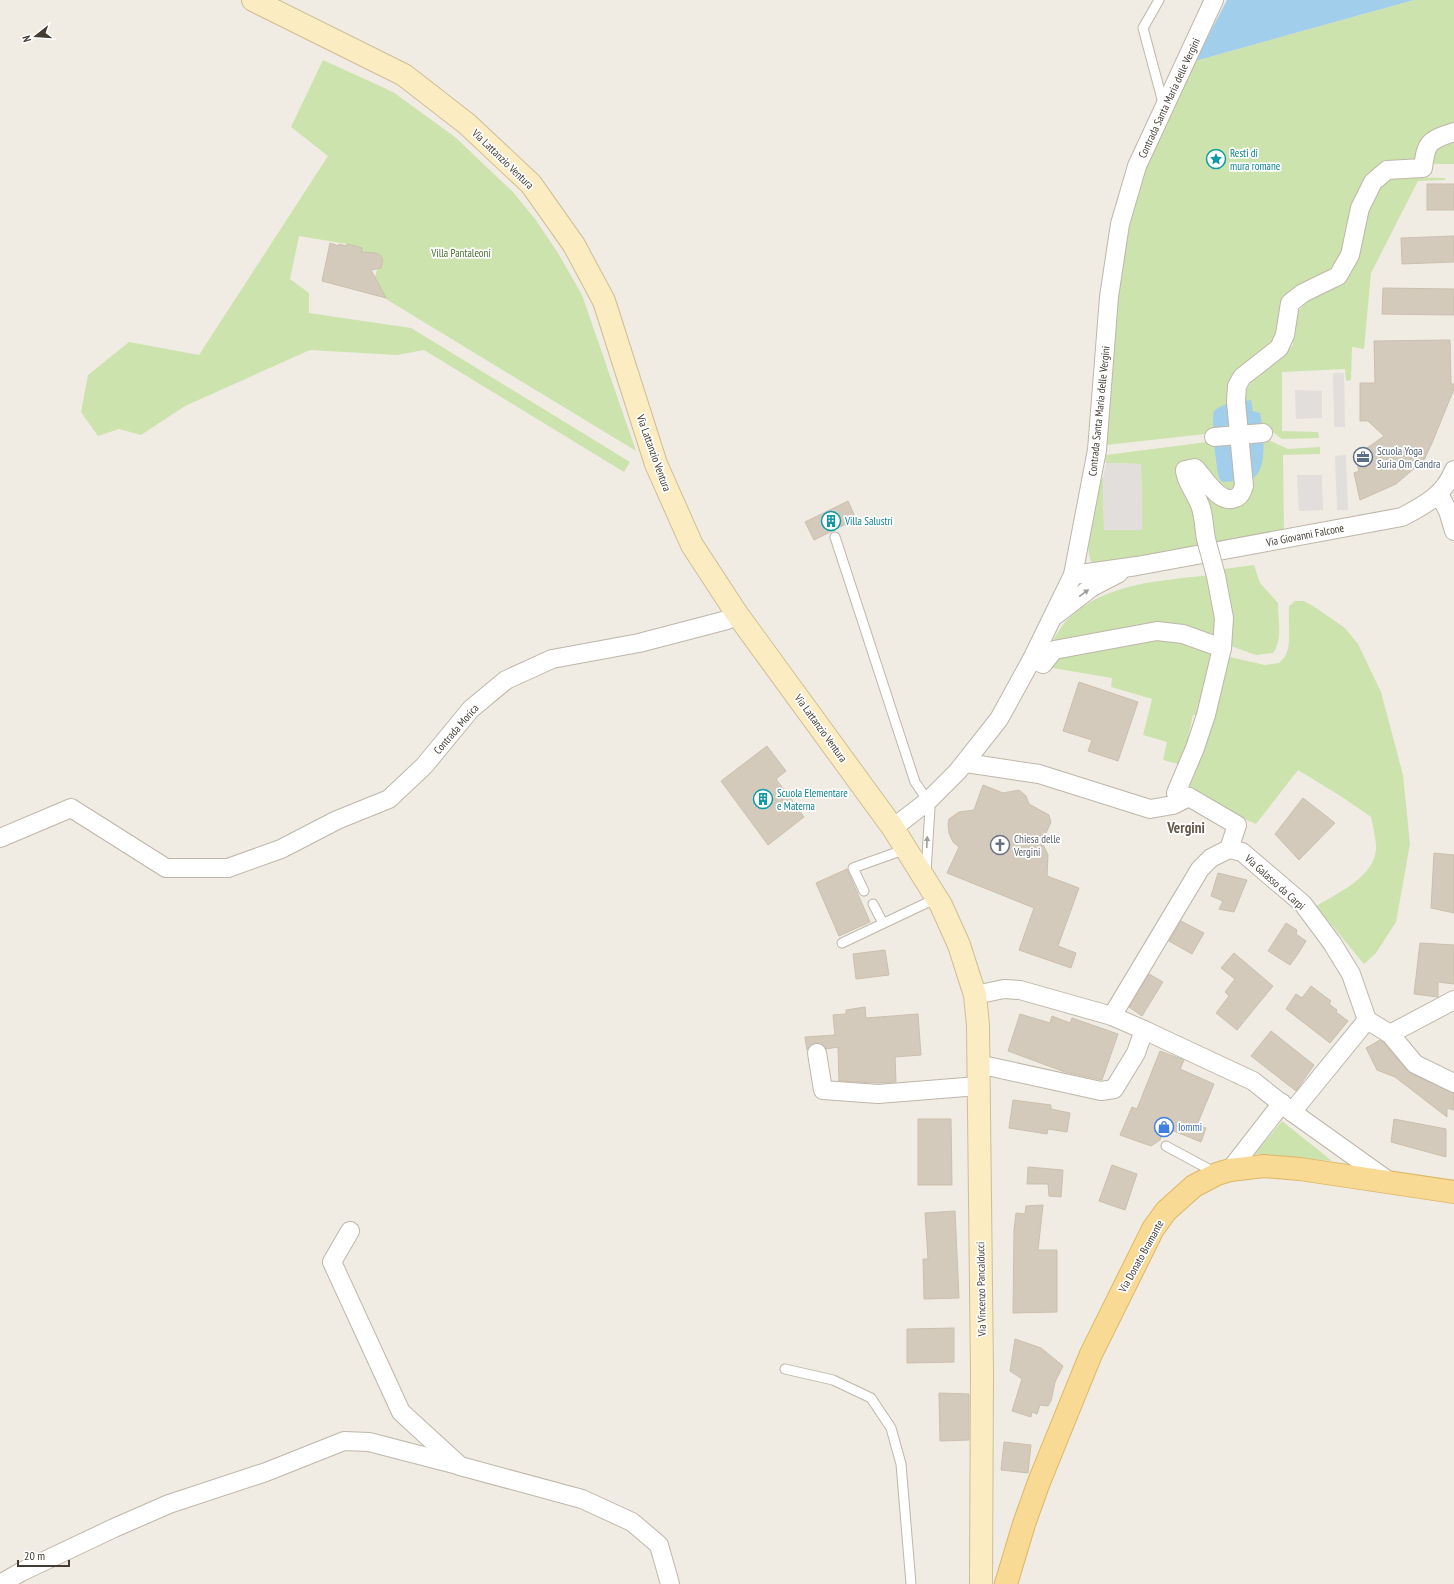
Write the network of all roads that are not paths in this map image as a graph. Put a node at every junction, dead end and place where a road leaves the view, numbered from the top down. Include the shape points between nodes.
1 (253, 0) edge
2 (1159, 0) edge
3 (1214, 0) edge
4 (1168, 102) junction
5 (1454, 132) edge
6 (1264, 433) dead end
7 (1239, 435) junction
8 (1214, 437) dead end
9 (1454, 470) edge
10 (1439, 494) junction
11 (1454, 531) edge
12 (835, 537) dead end
13 (1137, 566) junction
14 (1073, 575) junction
15 (737, 614) junction
16 (1053, 617) junction
17 (1222, 648) junction
18 (1032, 659) junction
19 (966, 763) junction
20 (1183, 795) junction
21 (928, 801) junction
22 (893, 828) junction
23 (0, 838) edge
24 (907, 848) junction
25 (1229, 849) junction
26 (931, 890) junction
27 (864, 891) dead end
28 (873, 904) dead end
29 (883, 923) junction
30 (842, 943) dead end
31 (975, 995) junction
32 (1454, 1000) edge
33 (1112, 1016) junction
34 (1367, 1020) junction
35 (1144, 1030) junction
36 (1390, 1034) junction
37 (817, 1053) dead end
38 (978, 1064) junction
39 (1454, 1083) edge
40 (978, 1086) junction
41 (1287, 1108) junction
42 (1166, 1146) dead end
43 (1223, 1172) junction
44 (1391, 1183) junction
45 (1454, 1192) edge
46 (350, 1231) dead end
47 (785, 1369) dead end
48 (460, 1466) junction
49 (0, 1584) edge
50 (670, 1584) edge
51 (911, 1584) edge
52 (981, 1584) edge
53 (1006, 1584) edge

1 - 15 main road, Via Lattanzio Ventura via 404,75 467,124 531,184 574,245 604,301 656,464 692,545
2 - 4 lane via 1143,28 1162,99
3 - 4 street, Contrada Santa Maria delle Vergini
4 - 14 street, Contrada Santa Maria delle Vergini via 1138,166 1120,224 1109,296 1097,450
5 - 7 street via 1430,142 1425,152 1423,168 1387,170 1373,182 1360,208 1350,255 1338,276 1303,293 1290,303 1285,335 1279,348 1242,377 1237,386
6 - 7 street
7 - 8 street
7 - 17 street, bridge via 1244,486 1238,496 1227,499 1216,492 1195,468 1185,470 1185,476 1201,508 1216,576 1224,618
9 - 10 street, Via Giovanni Falcone
10 - 11 street
10 - 13 street, Via Giovanni Falcone via 1402,517
12 - 21 lane via 915,782
13 - 14 street, Via Giovanni Falcone
16 -> 13 street, Via Giovanni Falcone via 1092,587
14 - 16 street, Contrada Santa Maria delle Vergini
15 - 22 main road, Via Lattanzio Ventura
15 - 23 street, Contrada Morica via 726,620 639,642 552,659 506,680 470,709 424,766 389,799 337,820 281,849 228,868 166,868 71,808
16 - 18 street, Contrada Santa Maria delle Vergini
17 - 18 street via 1183,634 1157,631 1054,650 1043,664
17 - 20 street
18 - 19 street, Contrada Santa Maria delle Vergini via 999,719
19 - 20 street via 1039,774 1150,809 1173,805
19 - 21 street, Contrada Santa Maria delle Vergini
20 - 25 street via 1237,826
21 - 22 street, Contrada Santa Maria delle Vergini
26 -> 21 lane
22 - 24 main road, Via Lattanzio Ventura
24 - 26 main road, Via Lattanzio Ventura
24 - 27 lane via 853,868
25 - 33 street via 1211,858 1200,869
25 - 34 street, Via Galasso da Carpi via 1242,852 1303,904 1351,974
26 - 29 lane
26 - 31 main road, Via Lattanzio Ventura via 959,945
28 - 29 lane
29 - 30 lane
31 - 33 street via 1020,990
31 - 38 main road, Via Vincenzo Pancalducci
32 - 36 street
33 - 35 street
34 - 36 street
34 - 41 street
35 - 38 street via 1136,1053 1114,1089 1101,1091
35 - 41 street via 1253,1080
36 - 39 street via 1416,1064
37 - 40 street via 824,1090 878,1094
38 - 40 main road, Via Vincenzo Pancalducci
40 - 52 main road, Via Vincenzo Pancalducci via 982,1373
41 - 43 street
41 - 44 street
42 - 43 lane
43 - 44 main road, Via Donato Bramante via 1264,1166 1300,1168
43 - 53 main road, Via Donato Bramante via 1194,1186 1166,1211 1153,1229 1091,1354 1024,1524
44 - 45 main road, Via Donato Bramante
46 - 48 street via 332,1262 401,1412
47 - 51 lane via 833,1380 870,1398 891,1428 901,1464
48 - 49 street via 369,1442 344,1441 266,1472 169,1504 20,1572
48 - 50 street via 582,1499 632,1522 659,1545

